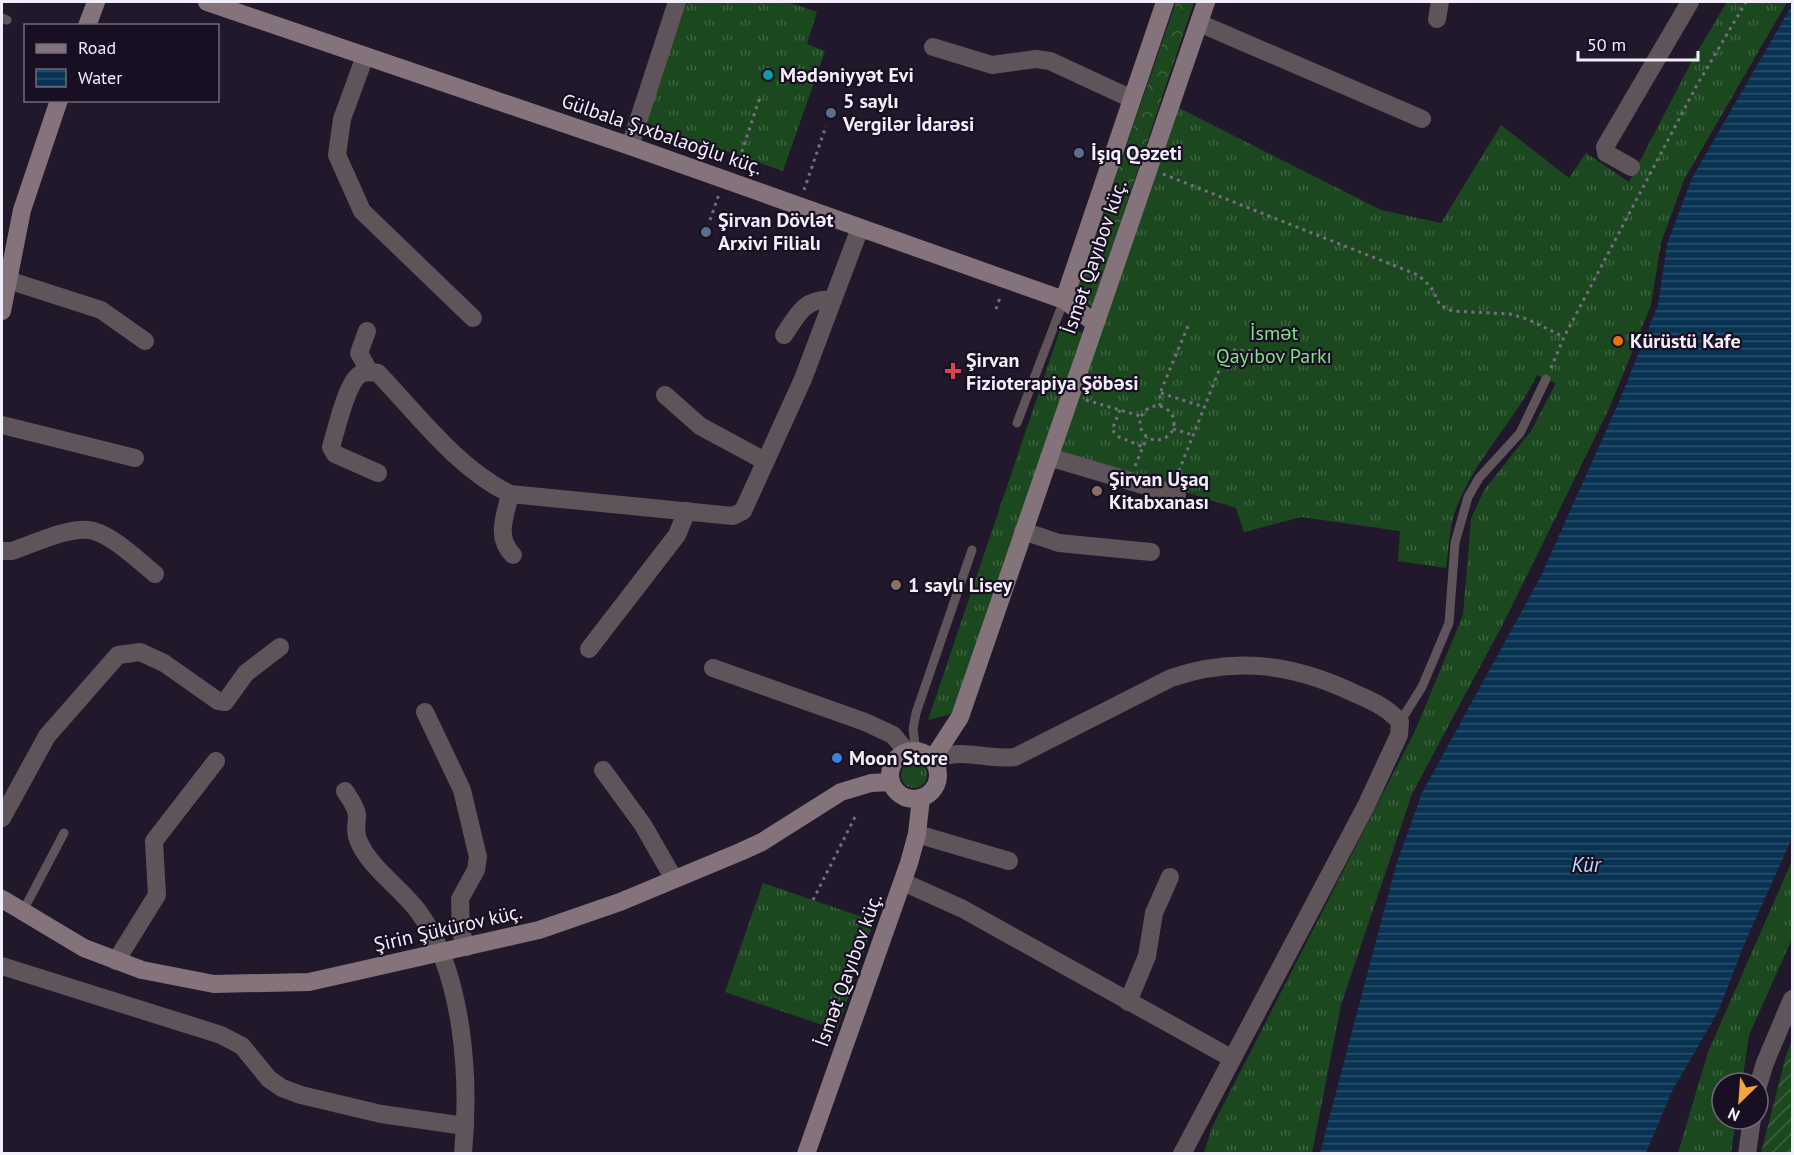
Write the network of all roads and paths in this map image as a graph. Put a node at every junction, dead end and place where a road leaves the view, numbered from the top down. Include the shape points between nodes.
1 (96, 2) edge
2 (207, 2) edge
3 (677, 2) edge
4 (1165, 2) edge
5 (1206, 2) edge
6 (1690, 2) edge
7 (1746, 2) edge
8 (235, 6) edge
9 (1199, 23) junction
10 (88, 24) edge
11 (933, 47) dead end
12 (365, 56) junction
13 (760, 97) dead end
14 (1132, 99) junction
15 (58, 102) edge
16 (1422, 119) dead end
17 (826, 126) dead end
18 (630, 146) junction
19 (1631, 167) dead end
20 (1148, 168) junction
21 (728, 181) junction
22 (799, 206) junction
23 (710, 220) dead end
24 (860, 228) junction
25 (8, 280) junction
26 (833, 300) junction
27 (1064, 300) junction
28 (2, 310) edge
29 (473, 318) dead end
30 (1095, 322) junction
31 (1188, 326) dead end
32 (367, 331) dead end
33 (784, 335) dead end
34 (1564, 337) junction
35 (145, 341) dead end
36 (1259, 351) dead end
37 (369, 371) junction
38 (1546, 379) joint
39 (1160, 393) junction
40 (665, 395) dead end
41 (1070, 395) junction
42 (1160, 406) junction
43 (1204, 407) junction
44 (1119, 410) junction
45 (1141, 416) junction
46 (1017, 423) dead end
47 (2, 425) edge
48 (1173, 429) junction
49 (1193, 435) junction
50 (1147, 437) junction
51 (1143, 447) junction
52 (1049, 457) junction
53 (135, 458) dead end
54 (765, 461) junction
55 (378, 473) dead end
56 (1130, 482) junction
57 (510, 494) junction
58 (1173, 494) joint
59 (687, 512) junction
60 (1023, 531) junction
61 (972, 550) dead end
62 (2, 551) edge
63 (1151, 552) dead end
64 (513, 555) dead end
65 (155, 574) dead end
66 (280, 647) dead end
67 (589, 649) dead end
68 (713, 668) dead end
69 (425, 712) dead end
70 (1400, 722) junction
71 (918, 755) junction
72 (216, 761) dead end
73 (603, 770) dead end
74 (891, 782) junction
75 (345, 790) dead end
76 (921, 798) junction
77 (857, 813) dead end
78 (2, 818) edge
79 (64, 833) dead end
80 (917, 834) junction
81 (1009, 861) dead end
82 (1170, 878) dead end
83 (674, 879) junction
84 (903, 882) junction
85 (2, 899) edge
86 (813, 900) dead end
87 (23, 911) junction
88 (467, 947) junction
89 (440, 952) junction
90 (116, 961) junction
91 (2, 966) edge
92 (1792, 999) edge
93 (1128, 1002) junction
94 (1231, 1058) junction
95 (1763, 1071) edge
96 (465, 1126) junction
97 (1750, 1131) edge
98 (1178, 1151) edge
99 (463, 1154) edge
100 (806, 1154) edge
101 (1747, 1154) edge

1 - 10 street
2 - 8 street, Gülbala Şıxbalaoğlu küç.
3 - 18 street
4 - 14 street, İsmət Qayıbov küç.
5 - 9 street, İsmət Qayıbov küç.
6 - 19 street via 1605,147 1606,153
7 - 34 path via 1697,85
8 - 12 street, Gülbala Şıxbalaoğlu küç.
9 - 16 street
9 - 20 street, İsmət Qayıbov küç.
11 - 14 street via 992,65 1050,61
12 - 18 street, Gülbala Şıxbalaoğlu küç.
12 - 29 street via 342,119 337,155 362,211
13 - 21 path
14 - 27 street, İsmət Qayıbov küç.
15 - 25 street via 22,210
17 - 22 path
18 - 21 street, Gülbala Şıxbalaoğlu küç.
20 - 30 street, İsmət Qayıbov küç.
20 - 34 path via 1418,275 1431,287 1440,305 1452,311 1510,314
21 - 22 street, Gülbala Şıxbalaoğlu küç.
21 - 23 path
22 - 24 street, Gülbala Şıxbalaoğlu küç.
24 - 26 street
24 - 27 street, Gülbala Şıxbalaoğlu küç.
25 - 28 street
25 - 35 street via 101,310
26 - 33 street via 813,301
26 - 54 street via 803,379
27 - 30 street, Gülbala Şıxbalaoğlu küç.
27 - 46 lane
30 - 41 street, İsmət Qayıbov küç.
31 - 39 path
32 - 37 street via 360,353
34 - 38 path
36 - 43 path via 1226,353
37 - 55 street via 359,375 350,387 331,447 335,454
37 - 57 street via 378,373 466,465
38 - 70 lane via 1520,433 1479,478 1468,497 1455,543 1449,623 1422,687
39 - 42 path
39 - 43 path
40 - 54 street via 700,426
41 - 44 path
41 - 52 street, İsmət Qayıbov küç.
42 - 45 path via 1152,406
42 - 48 path via 1172,415
43 - 49 path
44 - 45 path
44 - 51 path via 1112,430 1115,435
45 - 50 path via 1140,424
47 - 53 street
48 - 49 path
48 - 50 path via 1162,439
49 - 58 path
50 - 51 path
51 - 56 path
52 - 56 street
52 - 60 street, İsmət Qayıbov küç.
54 - 59 street via 743,511 734,516
56 - 58 street
57 - 59 street
57 - 64 street via 501,539
59 - 67 street via 677,535
60 - 63 street via 1059,543
60 - 71 street, İsmət Qayıbov küç. via 960,717
61 - 71 lane via 916,713 913,729
62 - 65 street via 90,530 105,536
66 - 78 street via 246,672 225,702 140,652 118,655 47,736
68 - 71 street via 865,722 893,735
69 - 88 street via 459,780 478,857 476,870 460,899 460,924
70 - 71 street via 1388,709 1318,676 1265,666 1229,665 1171,678 1015,757 952,752
70 - 94 street via 1399,735 1366,806
71 - 74 street via 893,764
71 - 76 street via 937,768 935,786
72 - 90 street via 154,841 157,895
73 - 83 street via 643,825
74 - 76 street via 903,796
74 - 83 street, Şirin Şükürov küç. via 841,792 762,842
75 - 89 street via 357,815 355,829 359,842 417,910
76 - 80 street, İsmət Qayıbov küç.
77 - 86 path
79 - 87 lane
80 - 81 street
80 - 84 street, İsmət Qayıbov küç.
82 - 93 street via 1154,914 1147,956
83 - 88 street, Şirin Şükürov küç. via 539,930
84 - 93 street via 963,909
84 - 100 street, İsmət Qayıbov küç.
85 - 87 street, Şirin Şükürov küç.
87 - 90 street, Şirin Şükürov küç. via 84,948
88 - 89 street, Şirin Şükürov küç.
89 - 90 street, Şirin Şükürov küç. via 309,982 266,985 183,980
89 - 96 street via 462,1046
91 - 96 street via 221,1035 242,1046 269,1079 301,1095 381,1114
92 - 95 street
93 - 94 street
94 - 98 street
96 - 99 street
97 - 101 street

